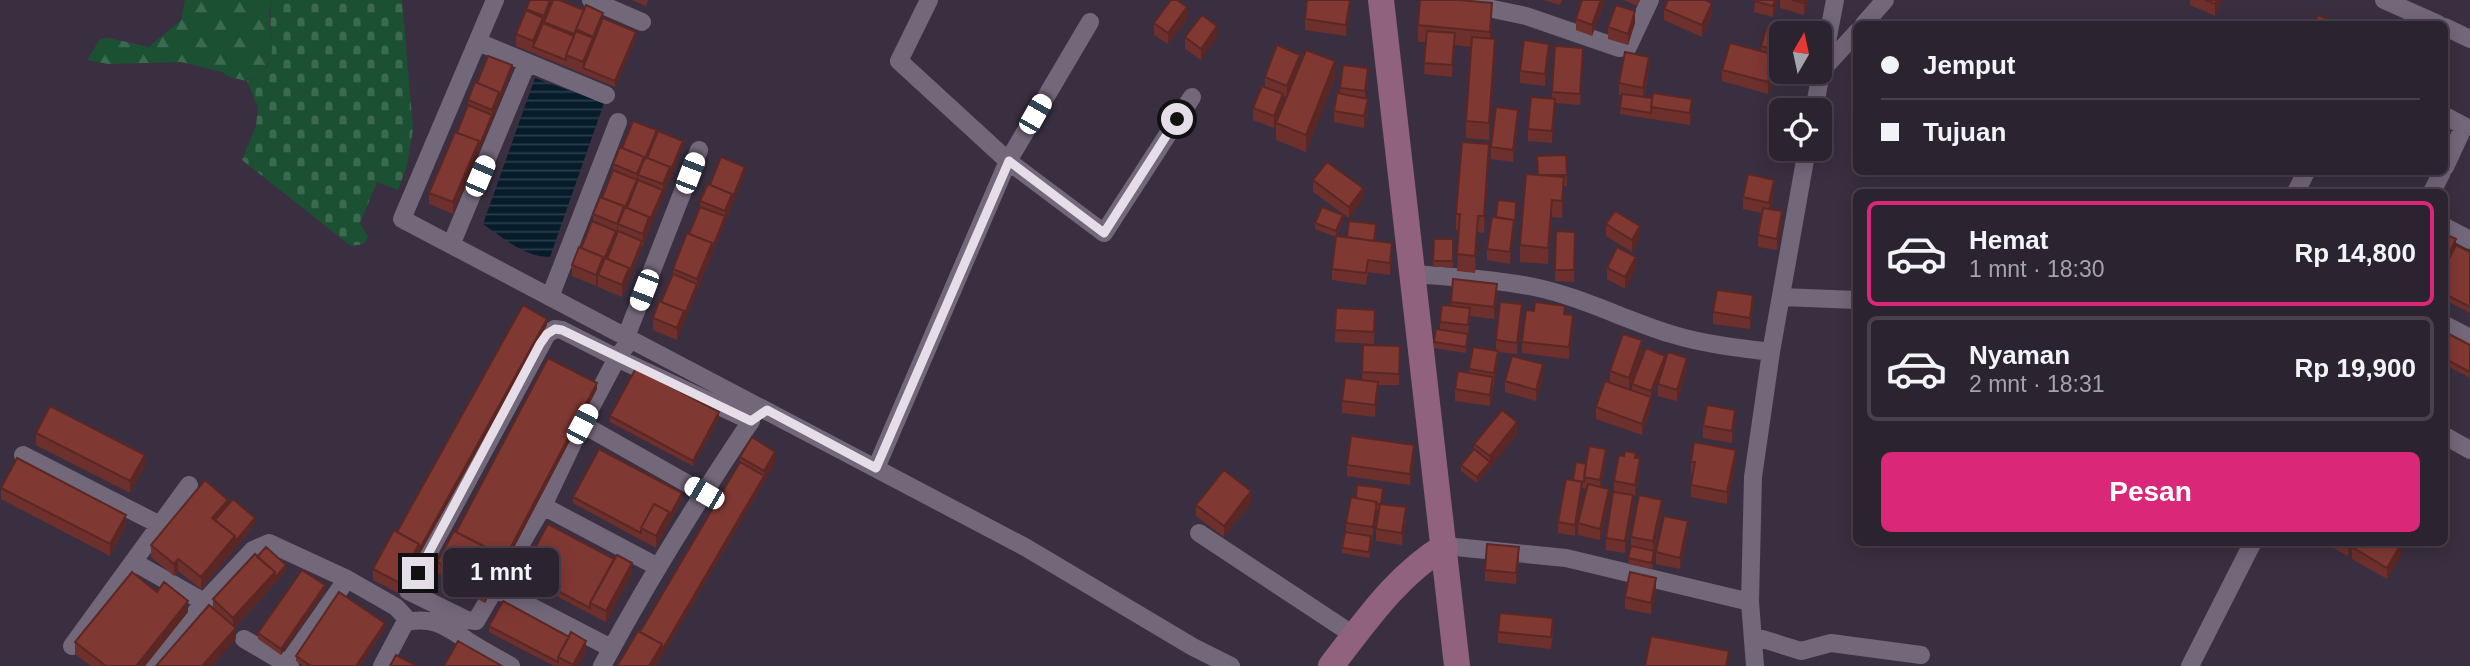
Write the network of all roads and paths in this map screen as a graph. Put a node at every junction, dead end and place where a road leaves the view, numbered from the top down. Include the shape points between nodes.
1 (495, 0) edge
2 (590, 0) edge
3 (929, 0) edge
4 (1381, 0) edge
5 (1450, 0) edge
6 (1650, 0) edge
7 (1835, 0) edge
8 (1885, 0) edge
9 (2384, 0) edge
10 (1831, 21) edge
11 (1867, 21) edge
12 (2431, 21) edge
13 (642, 22) dead end
14 (1090, 22) dead end
15 (2448, 28) edge
16 (1853, 36) edge
17 (2470, 39) edge
18 (478, 42) junction
19 (1832, 59) edge
20 (527, 62) junction
21 (606, 95) dead end
22 (1192, 97) dead end
23 (2448, 117) edge
24 (618, 122) dead end
25 (2468, 123) edge
26 (699, 150) dead end
27 (1009, 161) junction
28 (1805, 161) edge
29 (2448, 161) edge
30 (2448, 229) edge
31 (2470, 240) edge
32 (451, 244) junction
33 (1412, 274) junction
34 (550, 297) junction
35 (1781, 297) junction
36 (1853, 300) edge
37 (571, 308) junction
38 (2448, 327) edge
39 (562, 330) junction
40 (629, 338) junction
41 (2470, 338) edge
42 (1771, 352) junction
43 (617, 358) junction
44 (767, 410) junction
45 (751, 421) junction
46 (582, 424) junction
47 (2448, 438) edge
48 (2470, 450) edge
49 (23, 456) dead end
50 (876, 468) junction
51 (189, 485) dead end
52 (704, 493) junction
53 (543, 506) junction
54 (160, 525) junction
55 (1199, 533) dead end
56 (1445, 546) junction
57 (2251, 546) edge
58 (134, 562) junction
59 (658, 567) junction
60 (347, 579) junction
61 (495, 589) junction
62 (408, 591) junction
63 (204, 602) junction
64 (1750, 602) junction
65 (396, 607) junction
66 (407, 622) junction
67 (1355, 636) junction
68 (1753, 636) junction
69 (244, 639) dead end
70 (72, 646) edge
71 (611, 648) junction
72 (1921, 655) dead end
73 (289, 665) edge
74 (154, 666) edge
75 (382, 666) edge
76 (512, 666) edge
77 (601, 666) edge
78 (1231, 666) edge
79 (1331, 666) edge
80 (1457, 666) edge
81 (1755, 666) edge
82 (2190, 666) edge

1 - 18 street
2 - 13 street
3 - 27 street via 899,61
4 - 33 main road
5 - 6 street via 1526,16 1619,48 1628,47
7 - 10 street
8 - 11 street
9 - 12 street
14 - 27 street
15 - 17 street
16 - 19 street
18 - 20 street
18 - 32 street via 402,219
20 - 21 street
20 - 32 street
22 - 27 street via 1104,233
23 - 25 street
24 - 34 street
25 - 29 street
26 - 40 street
27 - 50 street
28 - 35 street
30 - 31 street
32 - 34 street
33 - 42 street via 1535,287 1671,334
33 - 56 main road
34 - 37 street
35 - 36 street
35 - 42 street
37 - 39 street
37 - 40 street
38 - 41 street
39 - 43 street
39 - 62 street via 547,334 540,344
40 - 43 street
40 - 44 street
42 - 64 street via 1753,477
43 - 45 street
43 - 46 street
44 - 45 street
44 - 50 street
45 - 52 street
46 - 52 street
46 - 53 street
47 - 48 street
49 - 54 street
50 - 78 street via 1025,547
51 - 54 street
52 - 59 street
53 - 59 street
53 - 61 street
54 - 58 street
55 - 67 street
56 - 64 street via 1566,558
56 - 67 main road via 1409,571
56 - 80 main road
57 - 82 street
58 - 63 street
58 - 70 street
59 - 71 street
60 - 63 street via 269,543 253,550
60 - 65 street
60 - 73 street
61 - 62 street via 472,622
61 - 71 street
62 - 65 street
63 - 74 street
64 - 68 street
65 - 66 street
66 - 75 street
66 - 76 street via 419,620 454,630
67 - 79 main road
68 - 72 street via 1801,651 1831,643
68 - 81 street
69 - 73 street
71 - 77 street

